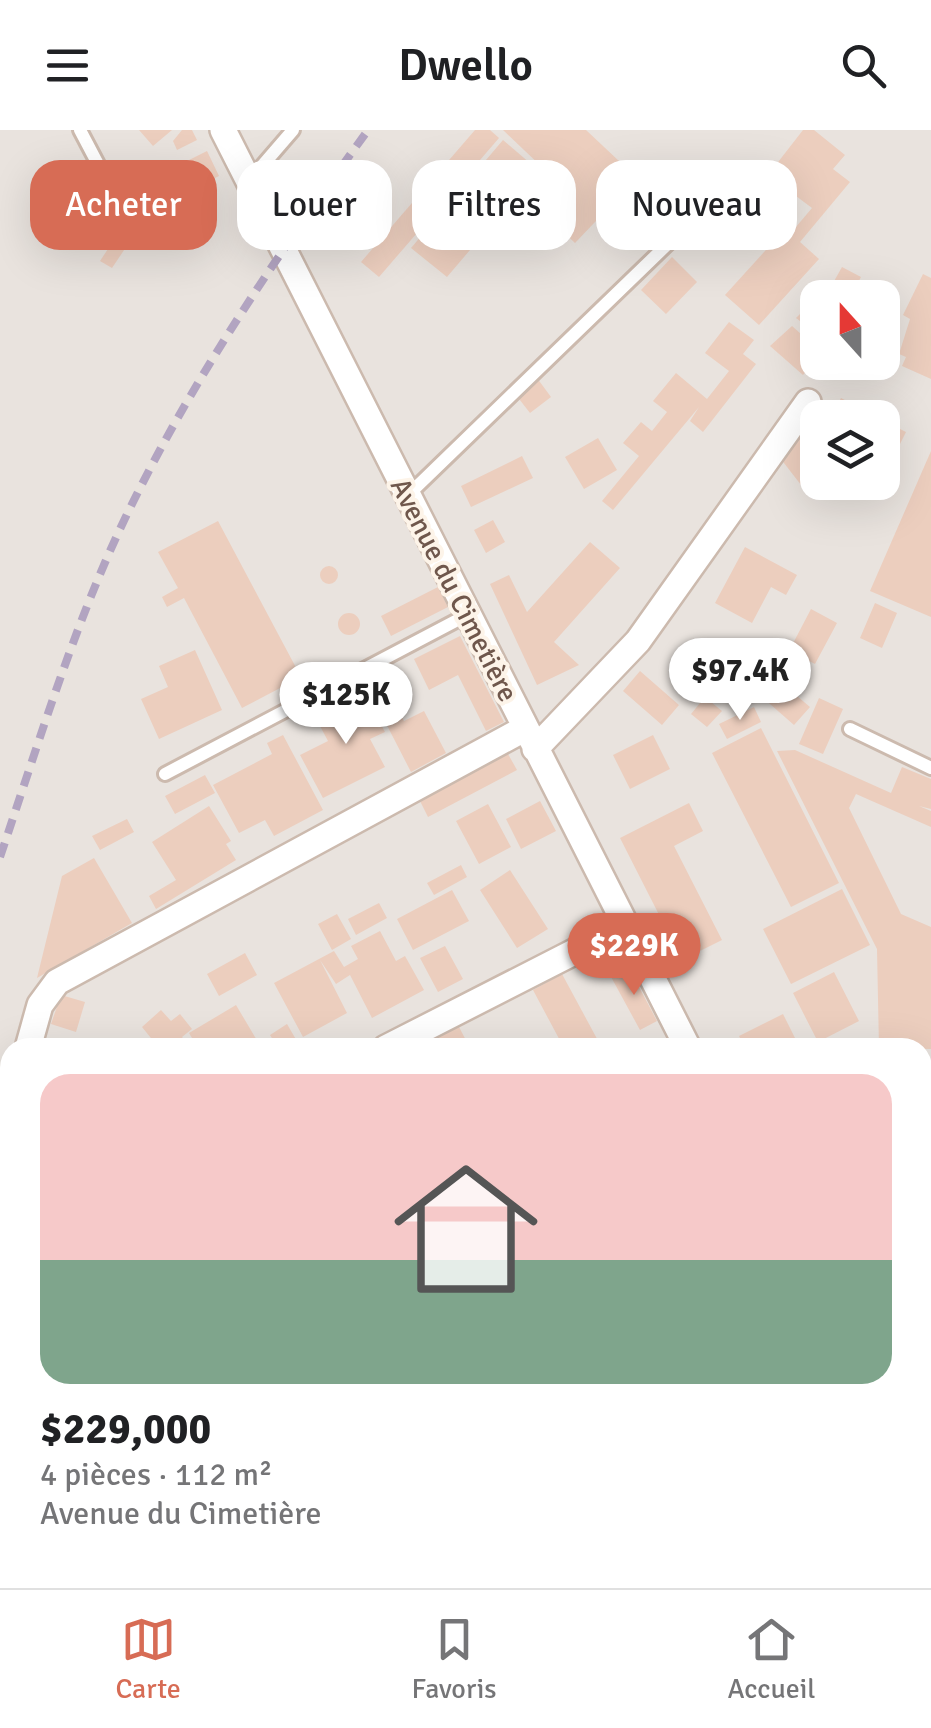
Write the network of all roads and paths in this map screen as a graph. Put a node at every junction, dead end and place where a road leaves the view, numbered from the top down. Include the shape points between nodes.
1 (80, 130) edge
2 (224, 130) edge
3 (294, 130) edge
4 (96, 160) edge
5 (239, 160) edge
6 (268, 160) edge
7 (284, 250) edge
8 (661, 250) edge
9 (800, 413) edge
10 (407, 496) junction
11 (467, 615) junction
12 (850, 729) dead end
13 (530, 739) junction
14 (931, 768) edge
15 (165, 774) dead end
16 (625, 926) junction
17 (31, 1038) edge
18 (406, 1038) edge
19 (683, 1038) edge

1 - 4 lane
2 - 5 street, Avenue du Cimetière
3 - 6 lane
7 - 10 street, Avenue du Cimetière
8 - 10 lane
9 - 13 street via 638,642
10 - 11 street, Avenue du Cimetière
11 - 13 street, Avenue du Cimetière
11 - 15 lane
12 - 14 lane
13 - 16 street, Avenue du Cimetière
13 - 17 street via 57,982
16 - 18 street
16 - 19 street, Avenue du Cimetière

